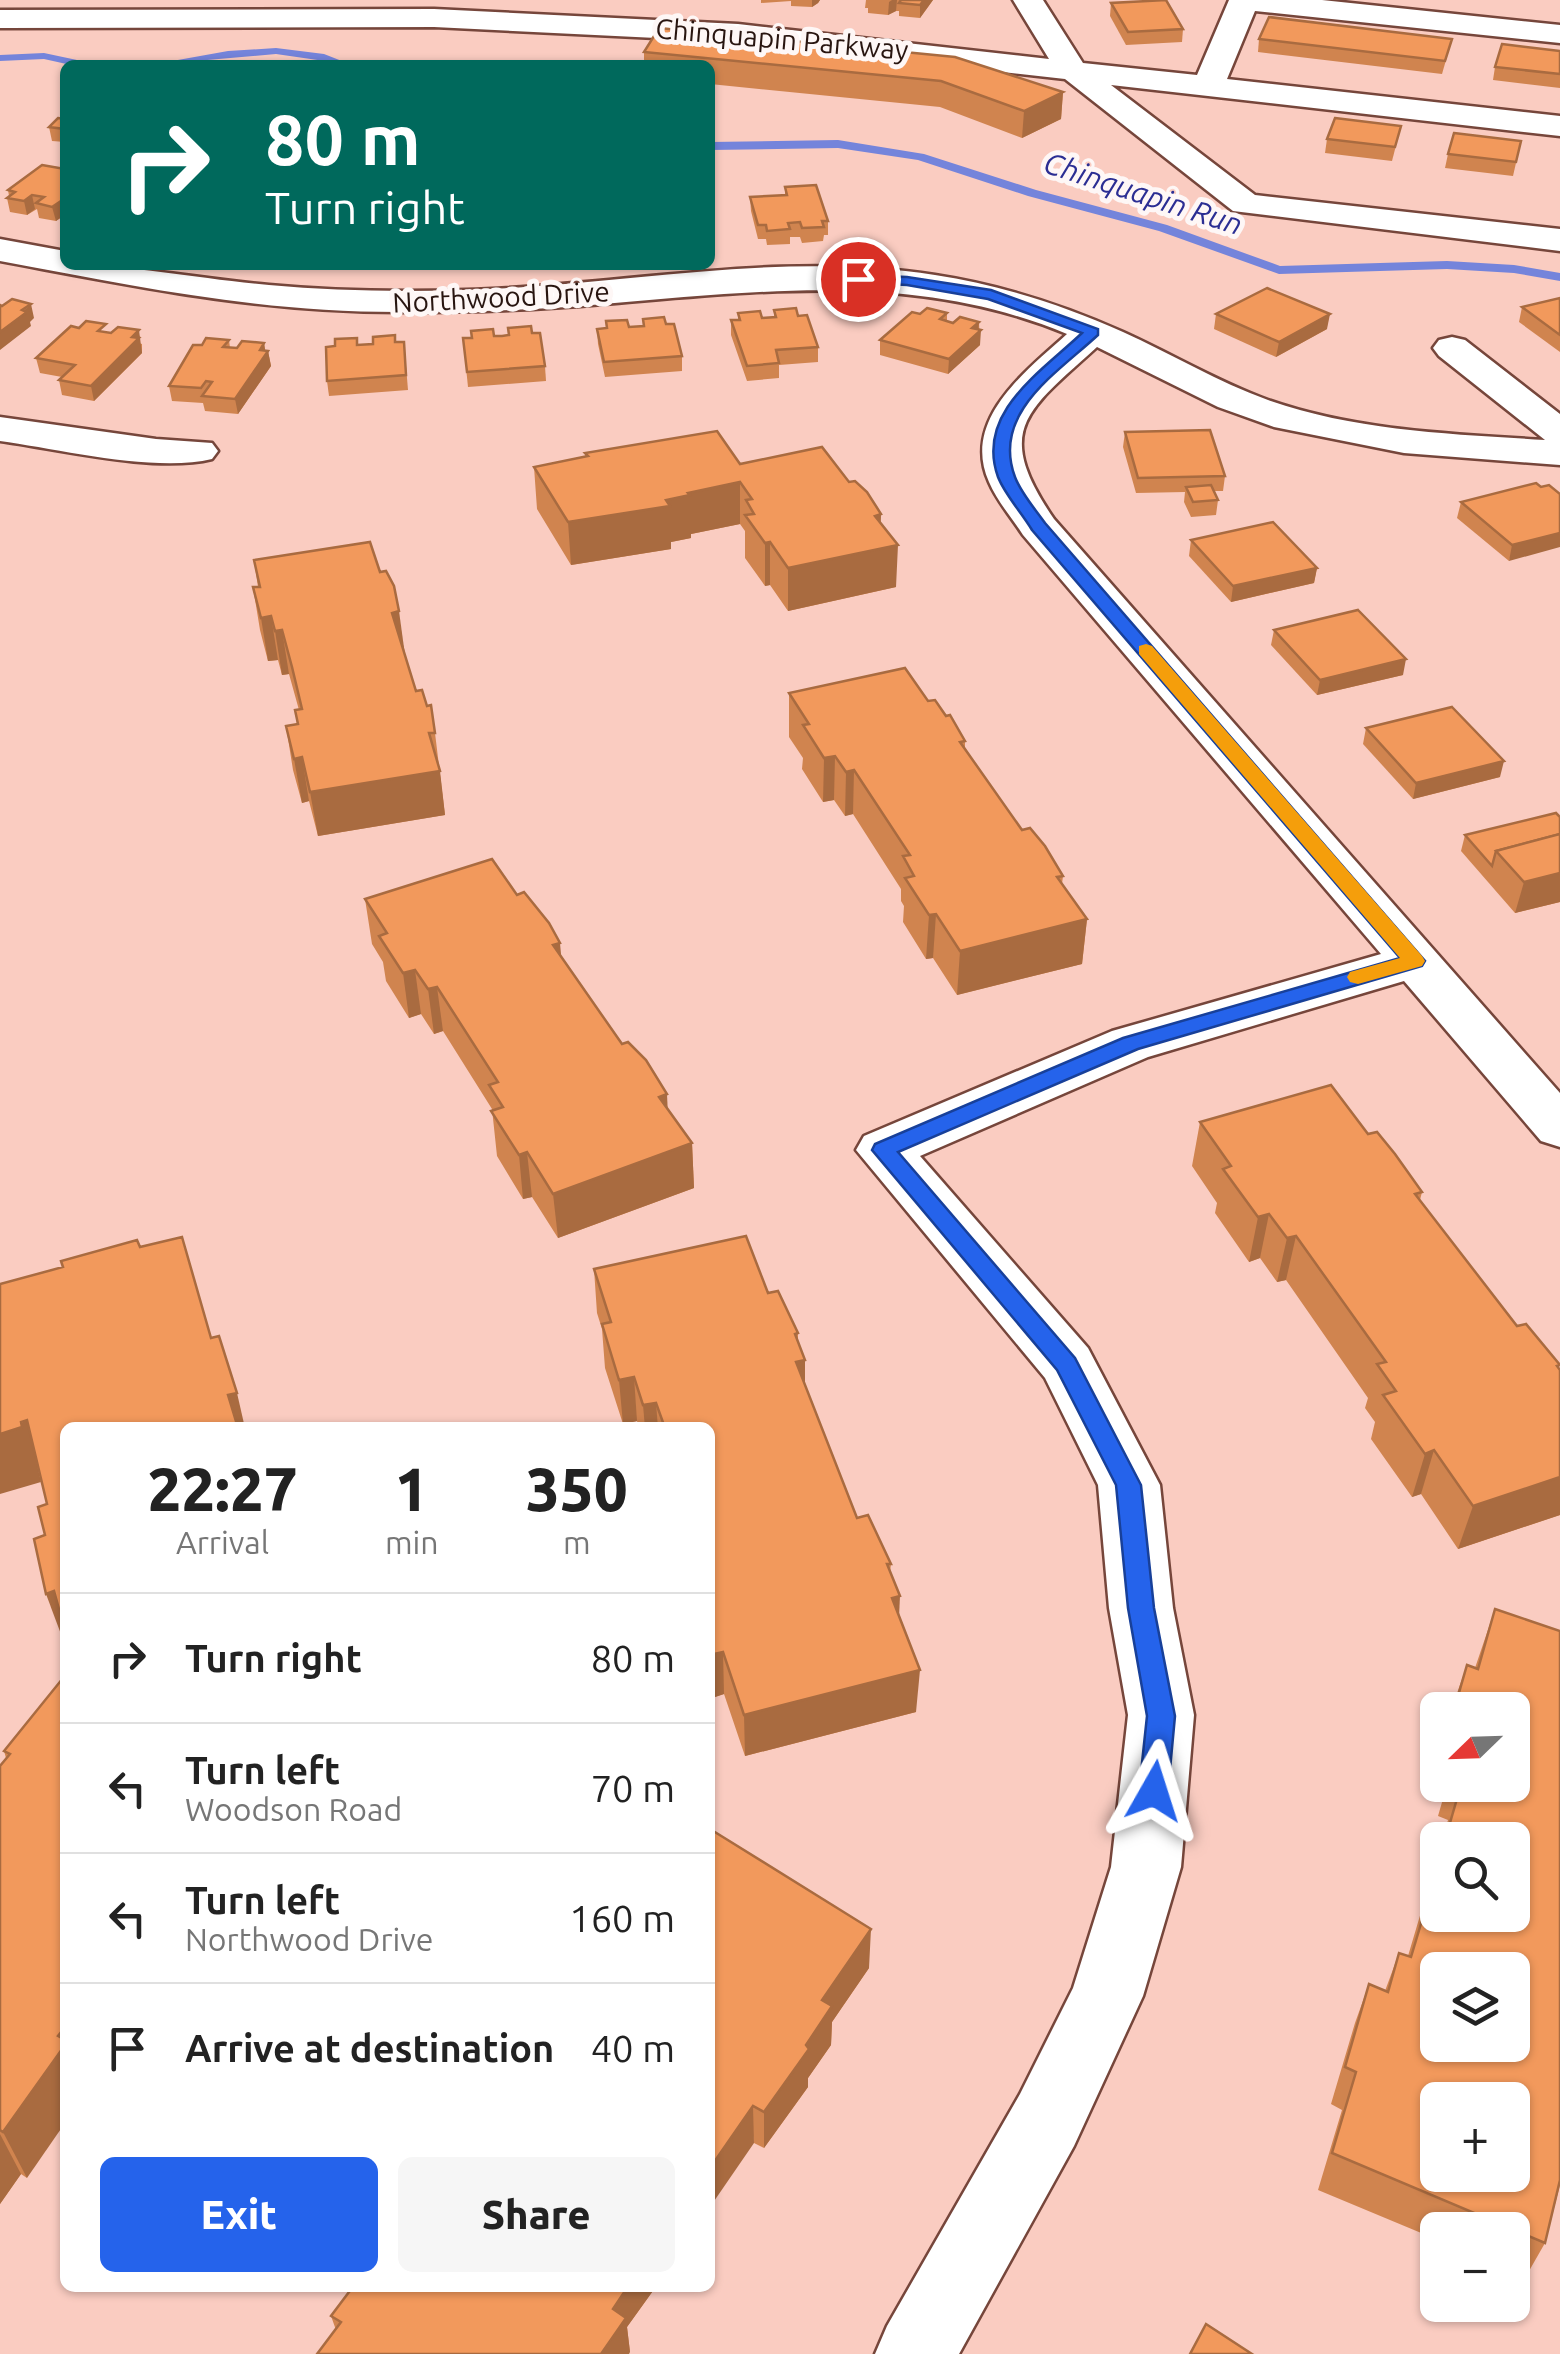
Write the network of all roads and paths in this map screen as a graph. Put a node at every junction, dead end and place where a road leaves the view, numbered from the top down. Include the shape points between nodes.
1 (1028, 0) edge
2 (1238, 2) edge
3 (145, 9) edge
4 (564, 11) edge
5 (1479, 12) edge
6 (0, 19) edge
7 (1560, 34) edge
8 (1070, 68) junction
9 (1210, 84) junction
10 (1560, 126) edge
11 (1560, 240) edge
12 (0, 250) edge
13 (60, 261) edge
14 (101, 270) edge
15 (1092, 332) junction
16 (1452, 348) dead end
17 (0, 430) edge
18 (1560, 434) edge
19 (198, 451) dead end
20 (1560, 453) edge
21 (1414, 961) junction
22 (1560, 1128) edge
23 (915, 2354) edge

1 - 8 street
2 - 5 street
2 - 9 street
3 - 4 street, Chinquapin Parkway
3 - 6 street, Chinquapin Parkway
4 - 8 street, Chinquapin Parkway
5 - 7 street
8 - 9 street, Chinquapin Parkway
8 - 11 street via 1245,204
9 - 10 street, Chinquapin Parkway
12 - 13 street
14 - 15 street, Northwood Drive via 210,292 366,303 502,301 782,280 907,281 991,295
15 - 20 street, Northwood Drive via 1254,408 1410,441
15 - 21 street via 1012,408 1000,446 1007,479 1038,526
16 - 18 street
17 - 19 street via 156,452
21 - 22 street
21 - 23 street via 1130,1044 883,1150 1066,1364 1129,1485 1161,1716 1146,1867 1107,1996 1047,2120

